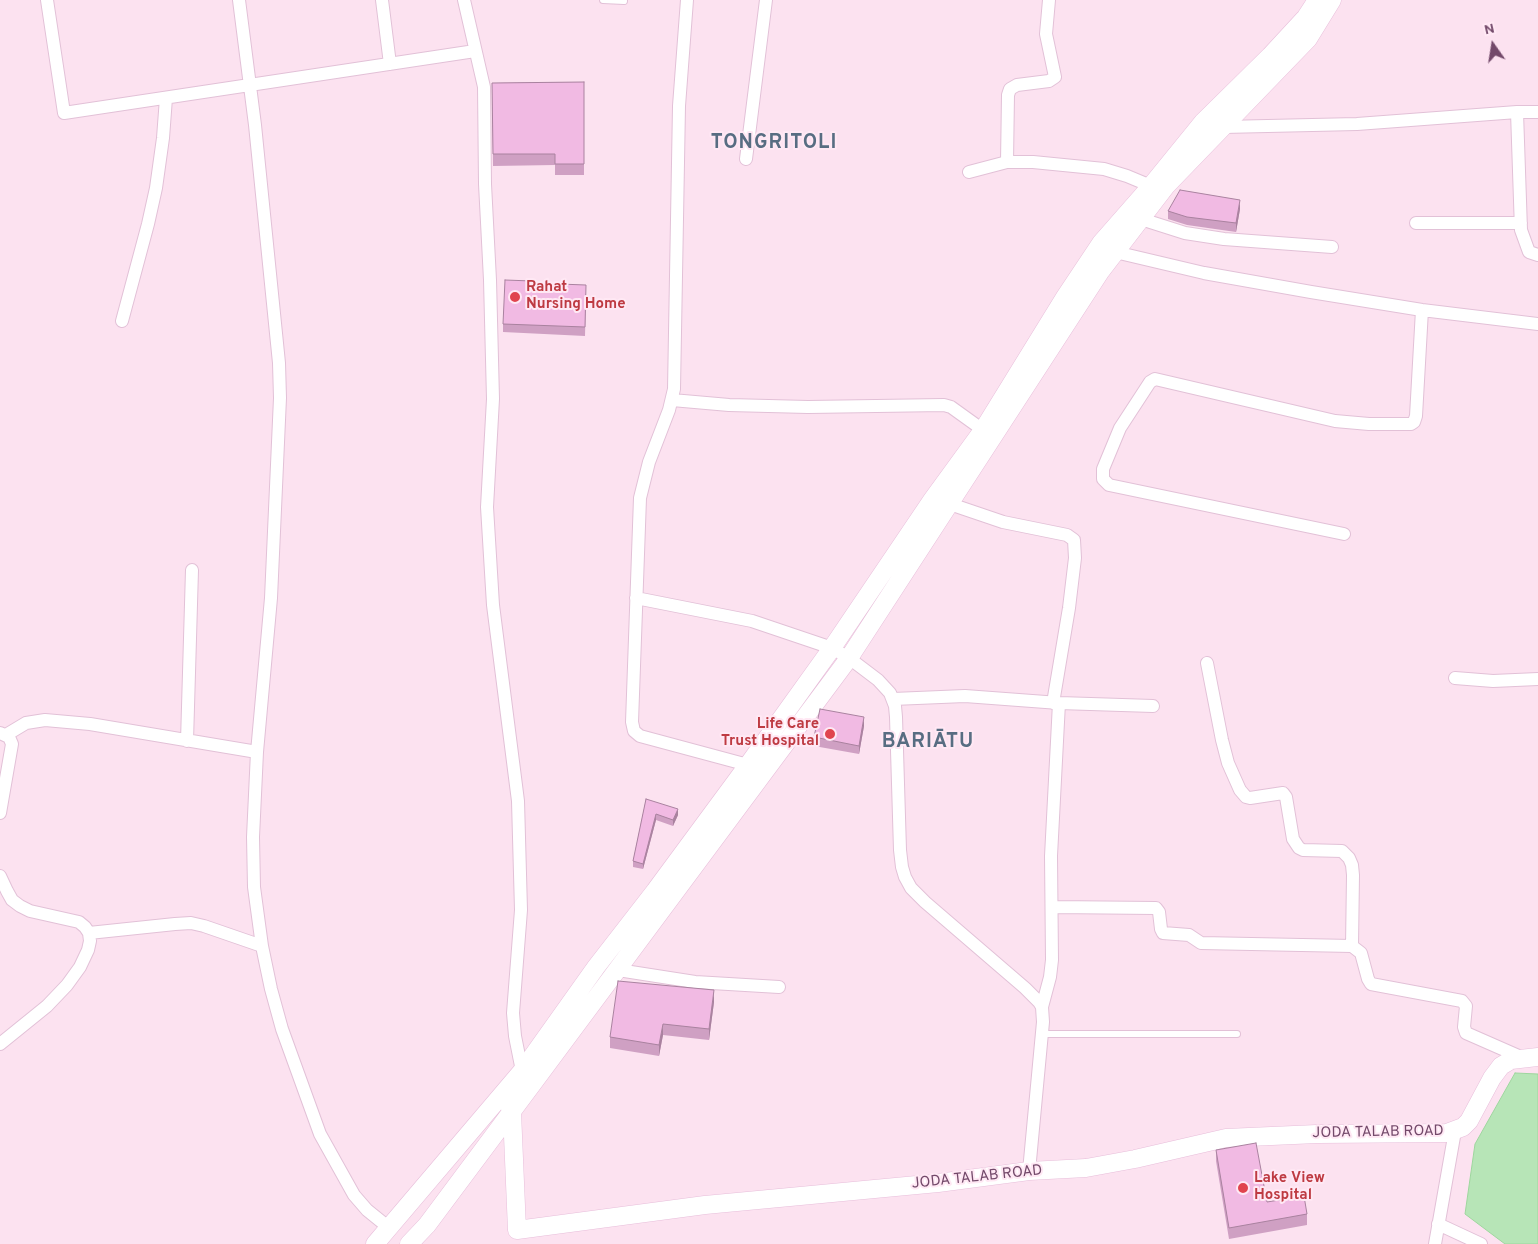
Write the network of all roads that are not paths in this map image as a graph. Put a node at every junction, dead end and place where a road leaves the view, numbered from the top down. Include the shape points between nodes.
1 (47, 0) edge
2 (239, 0) edge
3 (382, 0) edge
4 (464, 0) edge
5 (603, 0) edge
6 (687, 0) edge
7 (766, 0) edge
8 (1049, 0) edge
9 (1317, 0) edge
10 (1332, 0) edge
11 (624, 1) edge
12 (476, 51) junction
13 (390, 64) junction
14 (250, 86) junction
15 (166, 98) junction
16 (1516, 112) junction
17 (1538, 112) edge
18 (1222, 127) junction
19 (746, 159) dead end
20 (1007, 162) junction
21 (969, 172) dead end
22 (1151, 186) junction
23 (1141, 219) junction
24 (1521, 222) junction
25 (1416, 223) dead end
26 (1332, 247) dead end
27 (1115, 252) junction
28 (1538, 255) edge
29 (1422, 310) junction
30 (122, 321) dead end
31 (1538, 324) edge
32 (672, 400) junction
33 (983, 430) junction
34 (950, 504) junction
35 (1344, 534) dead end
36 (192, 570) dead end
37 (636, 598) junction
38 (832, 648) junction
39 (849, 658) junction
40 (1207, 663) dead end
41 (1456, 678) dead end
42 (1538, 679) edge
43 (893, 699) junction
44 (1056, 703) junction
45 (1153, 706) dead end
46 (3, 734) edge
47 (187, 740) junction
48 (257, 752) junction
49 (748, 765) junction
50 (0, 813) edge
51 (0, 876) edge
52 (1052, 907) junction
53 (89, 933) junction
54 (262, 946) junction
55 (1352, 946) junction
56 (618, 970) junction
57 (779, 986) dead end
58 (1042, 1007) junction
59 (1042, 1034) junction
60 (1236, 1034) dead end
61 (2, 1041) edge
62 (1530, 1058) edge
63 (522, 1071) junction
64 (502, 1094) junction
65 (512, 1112) junction
66 (1455, 1131) junction
67 (1029, 1172) junction
68 (1438, 1224) junction
69 (388, 1227) junction
70 (375, 1244) edge
71 (409, 1244) edge
72 (1434, 1244) edge
73 (1481, 1244) edge

1 - 15 street via 64,113
2 - 14 street
3 - 13 street
4 - 12 street
5 - 11 lane
6 - 32 street via 679,106
7 - 19 street
8 - 20 street via 1046,28 1055,77 1049,82 1017,85 1010,89
9 - 22 main road via 1306,17 1270,56 1203,122
10 - 18 main road via 1308,39
12 - 13 street
12 - 63 street via 484,87 491,290 493,399 487,507 493,605 518,801 521,910 513,1013
13 - 14 street
14 - 15 street
14 - 48 street via 280,398 271,598
15 - 30 street via 156,188
16 - 17 street
16 - 18 street via 1357,124
16 - 24 street
18 - 23 main road via 1166,186
20 - 21 street
20 - 22 street via 1104,169
22 - 33 main road via 1092,256
23 - 26 street via 1186,233 1224,239
23 - 27 main road
24 - 25 street
24 - 28 street via 1526,247
27 - 29 street via 1204,274
27 - 34 main road
29 - 31 street
29 - 35 street via 1416,416 1411,424 1342,422 1155,380 1150,382 1120,428 1103,469 1102,476 1109,485
32 - 33 street via 808,407 944,405
32 - 37 street via 649,462 640,498
33 - 38 main road
34 - 39 main road
34 - 44 street via 1003,522 1074,540 1075,558
36 - 47 street
37 - 38 street via 752,621
37 - 49 street via 632,722 636,734
38 - 39 street
38 - 49 main road
39 - 43 street via 882,684
39 - 56 main road
40 - 55 street via 1228,764 1240,790 1250,798 1283,793 1293,839 1299,848 1342,851 1349,858 1353,875
41 - 42 street via 1493,681
43 - 44 street via 965,696
43 - 58 street via 900,850 906,877 925,902 1025,988
44 - 45 street
44 - 52 street
46 - 47 street via 26,723 45,720
46 - 50 street via 11,740 12,749
47 - 48 street
48 - 54 street via 254,887
49 - 63 main road
51 - 53 street via 12,900 20,906 79,922
52 - 55 street via 1153,907 1158,909 1163,933 1189,935 1201,943
52 - 58 street via 1052,960
53 - 54 street via 191,924
53 - 61 street via 88,950 67,985 47,1006
54 - 69 street via 282,1029 320,1134 354,1194
55 - 62 street via 1361,953 1371,984 1462,1001 1466,1006 1466,1033
56 - 57 street via 695,982
56 - 65 main road
58 - 59 street
59 - 60 lane
59 - 67 street
62 - 66 main road, JODA TALAB ROAD via 1511,1060 1501,1066 1469,1121
63 - 64 main road
64 - 65 main road, JODA TALAB ROAD
64 - 69 main road
65 - 67 main road, JODA TALAB ROAD via 517,1230 705,1205
65 - 71 main road via 427,1225
66 - 67 main road, JODA TALAB ROAD via 1226,1138 1086,1168
66 - 68 street
68 - 72 street
68 - 73 street
69 - 70 main road

